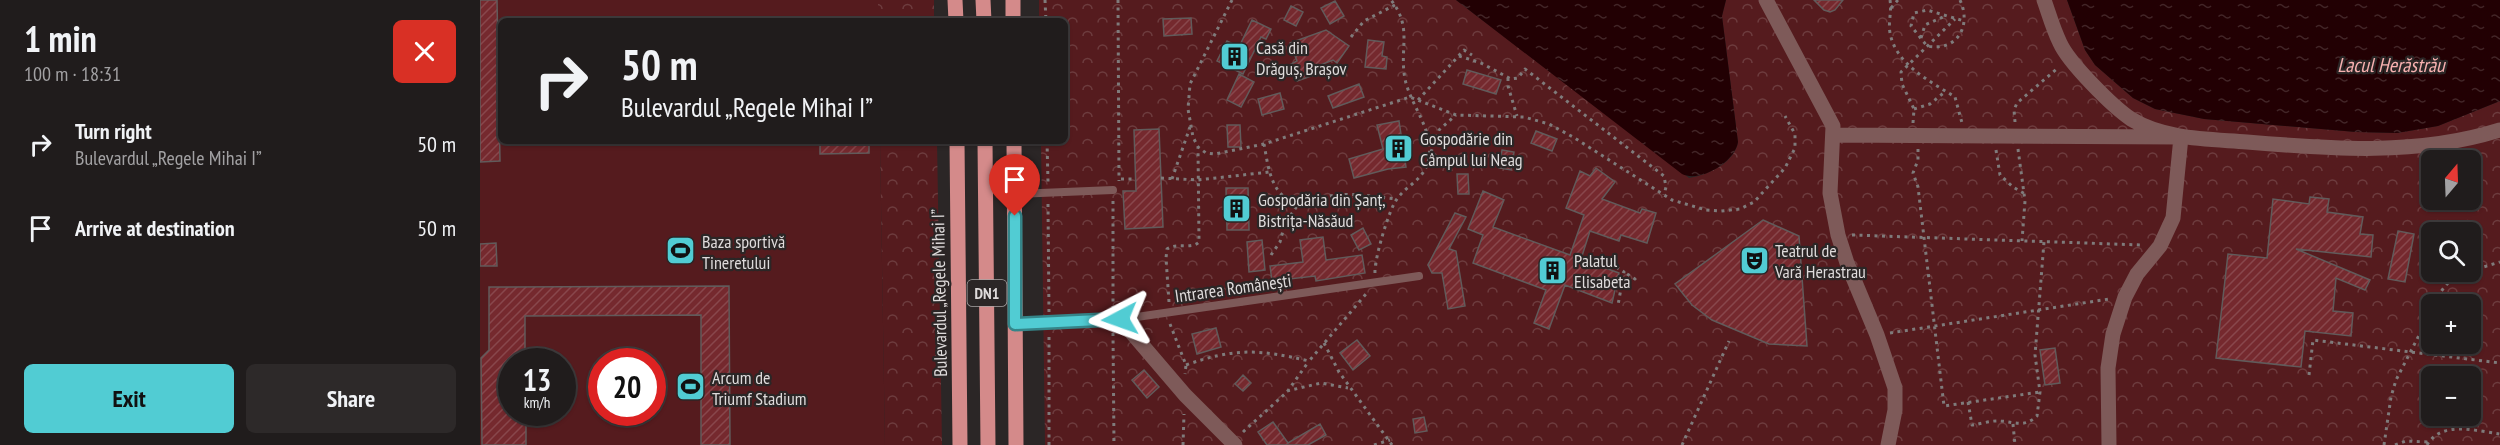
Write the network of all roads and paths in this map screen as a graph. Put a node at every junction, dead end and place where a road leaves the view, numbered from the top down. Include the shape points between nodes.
1 (955, 0) edge
2 (984, 0) edge
3 (1013, 0) edge
4 (1045, 0) edge
5 (1118, 0) edge
6 (1232, 0) edge
7 (1391, 0) edge
8 (1766, 0) edge
9 (1890, 0) edge
10 (1898, 0) edge
11 (1960, 0) edge
12 (2044, 0) edge
13 (1395, 5) junction
14 (1892, 8) junction
15 (1947, 16) junction
16 (956, 18) edge
17 (984, 18) edge
18 (1013, 18) edge
19 (1046, 18) edge
20 (1955, 19) junction
21 (1964, 21) junction
22 (1351, 37) dead end
23 (1920, 39) junction
24 (1927, 46) junction
25 (1472, 55) dead end
26 (1459, 56) junction
27 (1907, 66) junction
28 (1508, 78) junction
29 (1946, 91) junction
30 (1410, 97) junction
31 (1418, 100) junction
32 (1914, 109) junction
33 (1456, 114) junction
34 (1517, 116) junction
35 (1785, 116) dead end
36 (1190, 125) junction
37 (2500, 130) edge
38 (1834, 135) junction
39 (1917, 135) junction
40 (1965, 135) junction
41 (1989, 135) junction
42 (2181, 137) junction
43 (957, 144) edge
44 (985, 144) edge
45 (1014, 144) edge
46 (1047, 144) edge
47 (1264, 144) junction
48 (1198, 147) junction
49 (1430, 153) junction
50 (1269, 172) junction
51 (1161, 178) dead end
52 (1172, 178) junction
53 (1120, 179) junction
54 (1136, 179) dead end
55 (1198, 180) junction
56 (1113, 190) junction
57 (1015, 194) junction
58 (1048, 194) junction
59 (2025, 194) dead end
60 (1664, 195) junction
61 (1397, 199) junction
62 (1300, 202) junction
63 (1838, 235) junction
64 (1923, 237) junction
65 (2044, 242) junction
66 (2160, 246) junction
67 (1271, 255) dead end
68 (2500, 262) edge
69 (1610, 263) dead end
70 (2481, 268) edge
71 (1624, 272) junction
72 (1419, 276) dead end
73 (1376, 283) junction
74 (1622, 287) junction
75 (2125, 297) junction
76 (1618, 305) dead end
77 (2040, 310) junction
78 (1116, 320) junction
79 (1049, 323) junction
80 (1015, 324) junction
81 (1933, 326) junction
82 (2421, 331) edge
83 (1877, 335) junction
84 (1729, 341) dead end
85 (1324, 343) junction
86 (2409, 353) junction
87 (1309, 361) junction
88 (2500, 363) edge
89 (1186, 365) dead end
90 (2309, 375) dead end
91 (1350, 388) junction
92 (1287, 392) junction
93 (2040, 392) junction
94 (1968, 402) junction
95 (2013, 424) junction
96 (2500, 434) edge
97 (1390, 440) junction
98 (1234, 444) edge
99 (2427, 444) edge
100 (960, 445) edge
101 (988, 445) edge
102 (1016, 445) edge
103 (1048, 445) edge
104 (1114, 445) edge
105 (1374, 445) edge
106 (1392, 445) edge
107 (1682, 445) edge
108 (1888, 445) edge
109 (2015, 445) edge
110 (2109, 445) edge
111 (2384, 445) edge
112 (2395, 445) edge

1 - 16 main road
2 - 17 main road
3 - 18 main road
4 - 19 path
5 - 53 path
6 - 36 path via 1191,84
7 - 13 path
8 - 38 street via 1831,119
9 - 14 path
10 - 14 path
11 - 21 path
12 - 42 street via 2060,44 2070,59 2119,110 2144,125
13 - 22 path via 1364,21
13 - 30 path via 1405,29 1405,77
14 - 27 path via 1893,44
15 - 20 path
15 - 23 path via 1925,25
15 - 23 path via 1928,10 1914,13 1911,26
20 - 21 path
20 - 24 path
21 - 24 path via 1955,41 1942,47
23 - 24 path
24 - 27 path
25 - 26 path via 1464,50
26 - 28 path
26 - 31 path
27 - 29 path
27 - 32 path via 1900,77
28 - 34 path
28 - 60 path via 1518,78 1525,69 1552,89 1664,177
29 - 32 path via 1930,104
29 - 40 path via 1955,97
30 - 31 path
30 - 47 path
30 - 49 path via 1429,138
31 - 33 path
32 - 39 path via 1912,126
33 - 34 path
33 - 49 path via 1439,130
34 - 60 path via 1549,124
35 - 60 path via 1795,134 1795,148 1785,168 1754,202 1740,209 1706,210
36 - 48 path
36 - 52 path
37 - 42 street via 2444,144 2358,149
38 - 39 street
38 - 63 street via 1830,193
39 - 40 street
39 - 64 path via 1918,160 1912,173 1918,187
40 - 41 street
41 - 42 street
41 - 59 path via 2000,174
42 - 66 street via 2173,219
43 - 100 main road, Bulevardul „Regele Mihai I” / DN1
44 - 101 main road, DN1
45 - 57 main road, DN1
46 - 58 path
47 - 48 path via 1215,154
47 - 50 path
48 - 55 path
49 - 61 path via 1421,177
50 - 55 path
50 - 62 path via 1281,194
51 - 52 path
52 - 55 path
53 - 54 path
53 - 56 path
56 - 58 lane
56 - 78 path
57 - 58 lane
57 - 80 main road, DN1
58 - 79 path
61 - 62 path via 1338,195
61 - 73 path via 1374,270
62 - 67 path via 1285,223 1280,242
63 - 64 path
63 - 83 street
64 - 65 path
64 - 81 path
65 - 66 path
65 - 77 path
66 - 75 street via 2137,274
68 - 70 path
69 - 71 path
71 - 74 path
71 - 74 path via 1635,279
72 - 73 lane, Intrarea Românești
73 - 78 lane, Intrarea Românești
73 - 85 path
74 - 76 path
75 - 77 path
75 - 110 street via 2109,359
77 - 81 path
77 - 93 path via 2035,355
78 - 79 lane, Intrarea Românești
78 - 98 street
78 - 104 path
79 - 80 lane, Intrarea Românești
79 - 103 path
80 - 102 main road, DN1
81 - 83 path
81 - 94 path via 1944,406
82 - 86 path
83 - 108 street via 1895,388
84 - 107 path
85 - 87 path
85 - 91 path
86 - 88 path
86 - 90 path via 2313,340
86 - 111 path via 2391,397
87 - 89 path via 1246,351 1217,354
87 - 92 path
91 - 92 path via 1322,383
91 - 97 path
92 - 98 path
93 - 94 path
93 - 95 path via 2037,416 2029,422
94 - 95 path via 1972,425 2000,421
95 - 109 path
96 - 99 path via 2448,429 2435,434
97 - 105 path
97 - 106 path
99 - 112 path via 2406,441

